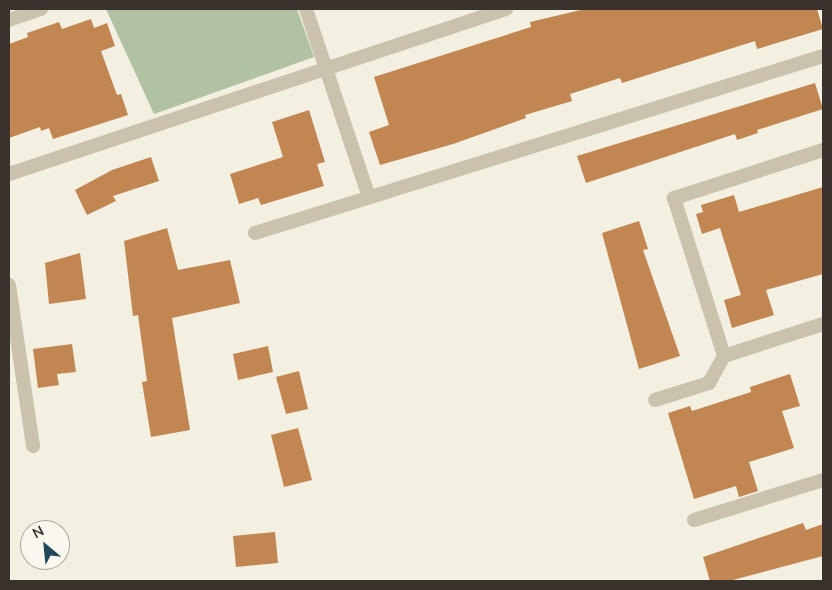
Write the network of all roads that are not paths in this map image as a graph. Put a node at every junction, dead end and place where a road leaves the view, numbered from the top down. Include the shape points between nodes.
1 (41, 9) edge
2 (306, 9) edge
3 (506, 9) edge
4 (11, 15) edge
5 (823, 56) edge
6 (326, 66) junction
7 (823, 150) edge
8 (9, 174) edge
9 (369, 197) junction
10 (255, 233) dead end
11 (9, 285) edge
12 (823, 324) edge
13 (724, 356) junction
14 (655, 400) dead end
15 (33, 446) dead end
16 (823, 480) edge
17 (694, 520) dead end

1 - 4 street
2 - 6 street
3 - 6 street
5 - 9 street
6 - 8 street
6 - 9 street
7 - 13 street via 674,198
9 - 10 street
11 - 15 street
12 - 13 street
13 - 14 street via 708,383
16 - 17 street

